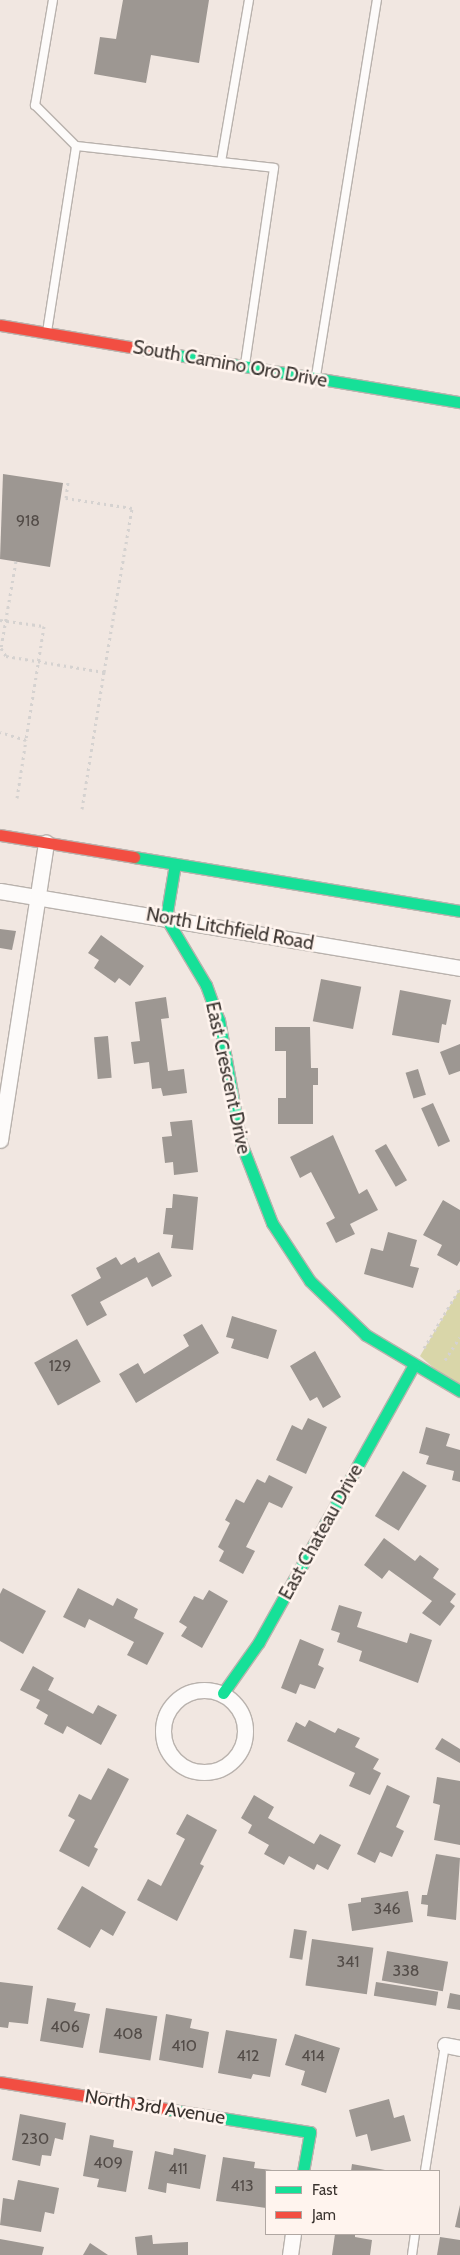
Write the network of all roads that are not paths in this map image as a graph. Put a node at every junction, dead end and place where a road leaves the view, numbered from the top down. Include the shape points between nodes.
1 (53, 0) edge
2 (249, 0) edge
3 (377, 0) edge
4 (76, 146) junction
5 (221, 162) junction
6 (0, 325) edge
7 (47, 333) junction
8 (244, 366) junction
9 (316, 378) junction
10 (460, 402) edge
11 (0, 835) edge
12 (46, 843) junction
13 (175, 864) junction
14 (0, 891) edge
15 (38, 897) junction
16 (460, 911) edge
17 (166, 918) junction
18 (460, 968) edge
19 (0, 1140) edge
20 (414, 1366) junction
21 (460, 1391) edge
22 (223, 1694) junction
23 (452, 2046) edge
24 (0, 2082) edge
25 (303, 2170) edge
26 (425, 2170) edge
27 (293, 2235) edge
28 (415, 2235) edge
29 (290, 2255) edge
30 (412, 2255) edge

1 - 4 lane via 35,105
2 - 5 lane
3 - 9 lane
4 - 5 lane
4 - 7 lane
5 - 8 lane via 274,168
6 - 7 street, South Camino Oro Drive
7 - 8 street, South Camino Oro Drive
8 - 9 street, South Camino Oro Drive
9 - 10 street, South Camino Oro Drive
11 - 12 street
12 - 13 street
12 - 15 street
13 - 16 street
13 - 17 street
14 - 15 street, North Litchfield Road
15 - 17 street, North Litchfield Road
15 - 19 street
17 - 18 street, North Litchfield Road
17 - 20 street, East Crescent Drive via 194,962 219,1020 241,1143 272,1223 310,1281 337,1310 366,1335
20 - 21 street, East Crescent Drive
20 - 22 street, East Chateau Drive via 259,1642
22 - 22 street via 196,1690 173,1704 166,1715 164,1742 169,1754 188,1770 213,1772 225,1767 242,1748 245,1723 233,1701
23 - 26 lane
24 - 25 street, North 3rd Avenue via 310,2132
27 - 29 street
28 - 30 lane

